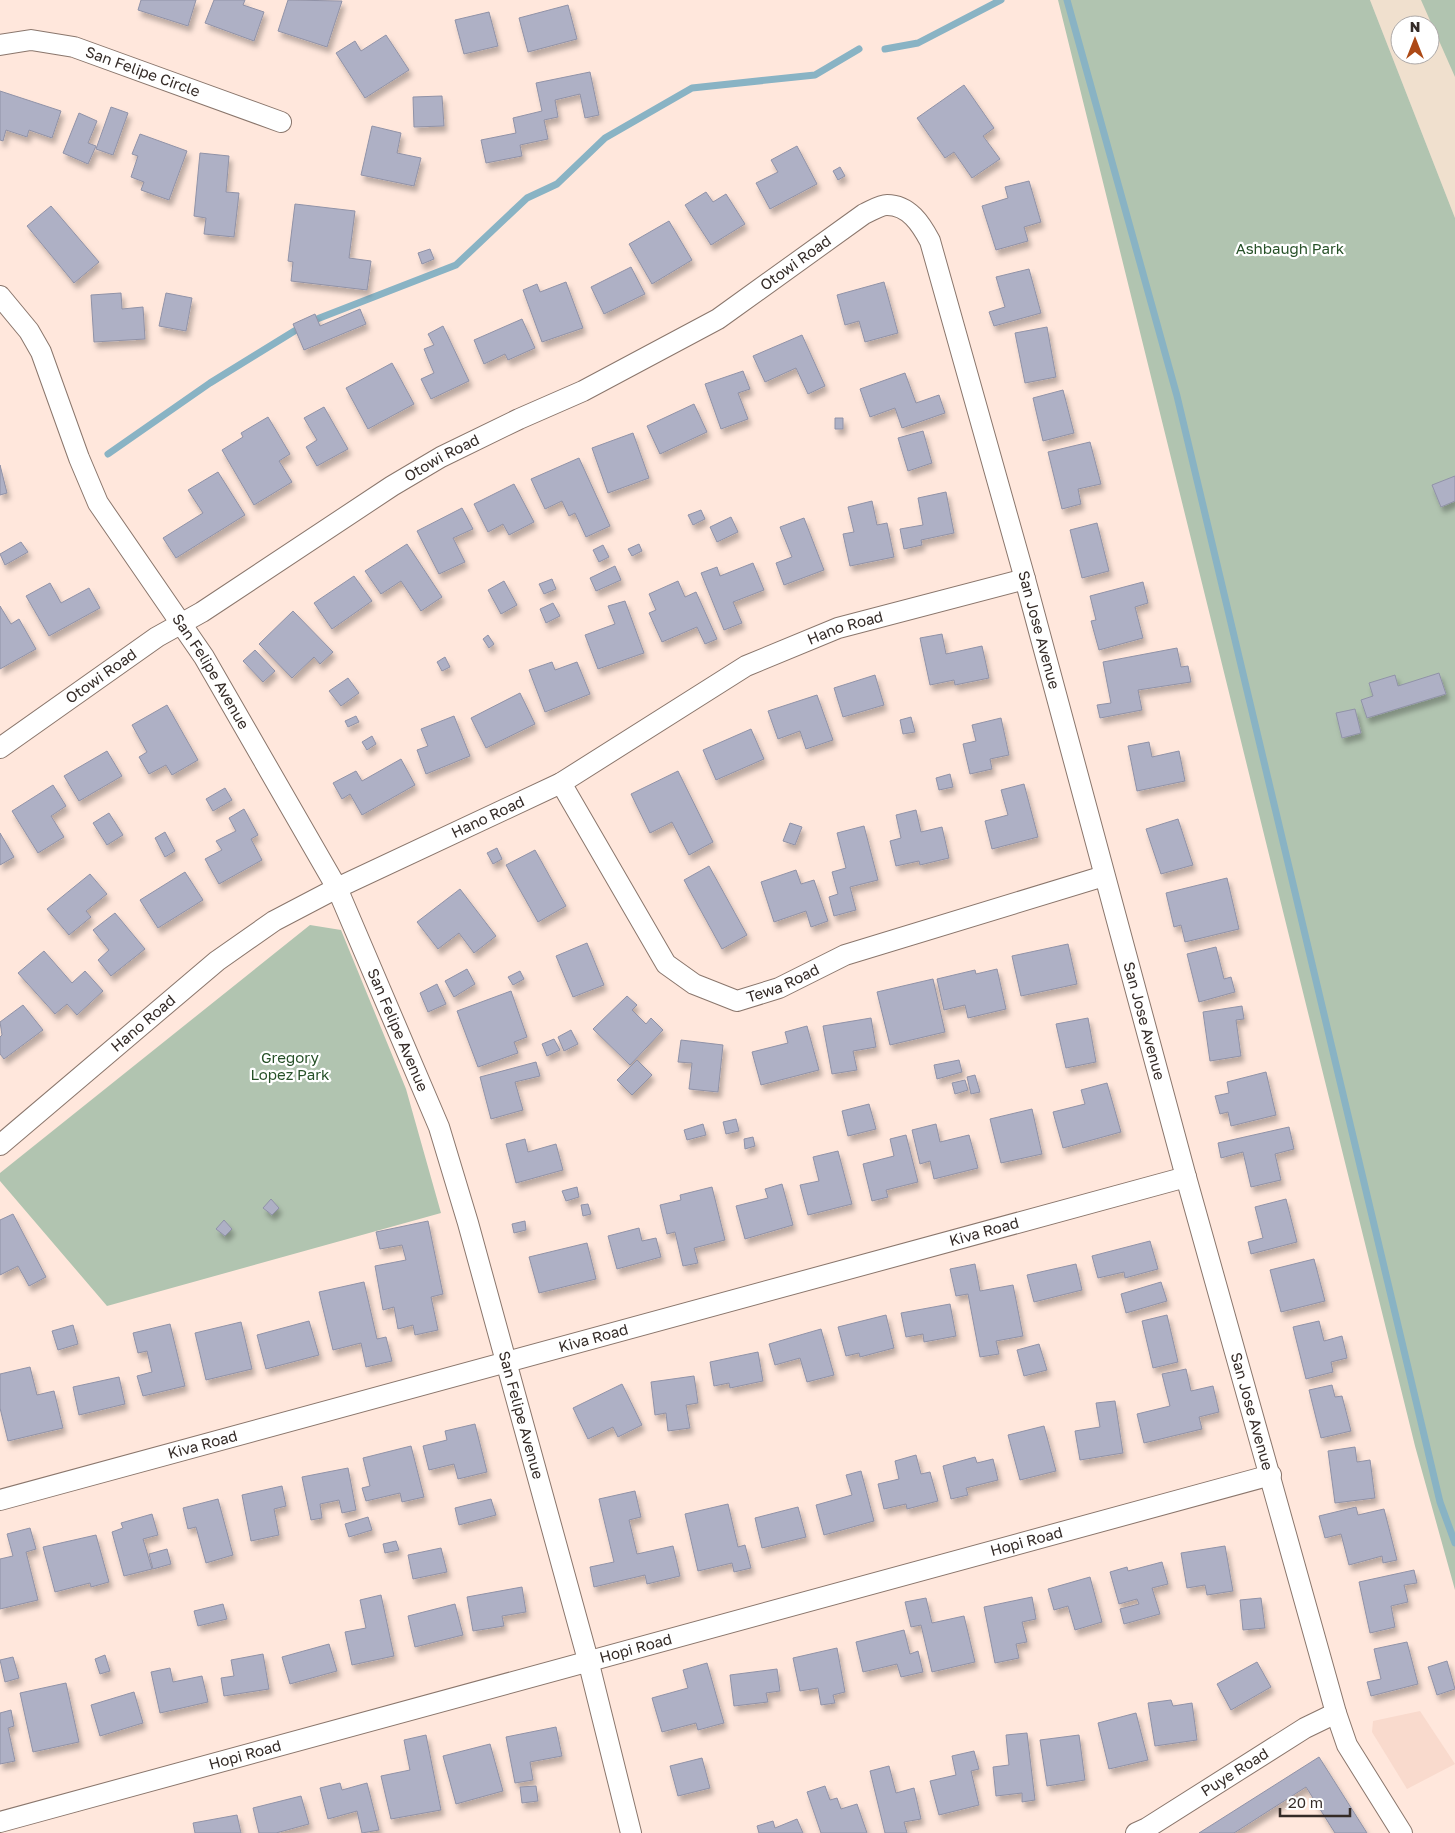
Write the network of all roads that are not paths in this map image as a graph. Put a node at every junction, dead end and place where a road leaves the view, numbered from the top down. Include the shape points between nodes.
1 (0, 45) edge
2 (281, 122) dead end
3 (901, 208) joint
4 (0, 296) edge
5 (1025, 579) junction
6 (181, 624) junction
7 (0, 748) edge
8 (561, 783) junction
9 (1104, 876) junction
10 (337, 888) junction
11 (0, 1145) edge
12 (1186, 1177) junction
13 (505, 1361) junction
14 (1271, 1475) junction
15 (0, 1500) edge
16 (588, 1660) junction
17 (1336, 1713) junction
18 (0, 1822) edge
19 (631, 1833) edge
20 (1136, 1833) edge
21 (1402, 1833) edge

1 - 2 street, San Felipe Circle via 31,40 74,47
3 - 5 street, San Jose Avenue via 919,220 930,241
3 - 6 street, Otowi Road via 885,205 864,214 718,320 591,387 433,462
4 - 6 street, San Felipe Avenue via 29,331 41,352 98,503
5 - 8 street, Hano Road via 838,628 746,666
5 - 9 street, San Jose Avenue
6 - 7 street, Otowi Road
6 - 10 street, San Felipe Avenue via 204,657
8 - 9 street, Tewa Road via 666,964 694,984 737,1001 779,988 845,954
8 - 10 street, Hano Road
9 - 12 street, San Jose Avenue
10 - 11 street, Hano Road via 274,921 234,947
10 - 13 street, San Felipe Avenue via 439,1127
12 - 13 street, Kiva Road
12 - 14 street, San Jose Avenue
13 - 15 street, Kiva Road
13 - 16 street, San Felipe Avenue
14 - 16 street, Hopi Road
14 - 17 street, San Jose Avenue
16 - 18 street, Hopi Road
16 - 19 street, San Felipe Avenue
17 - 20 street, Puye Road via 1305,1728
17 - 21 street, San Jose Avenue via 1347,1745

